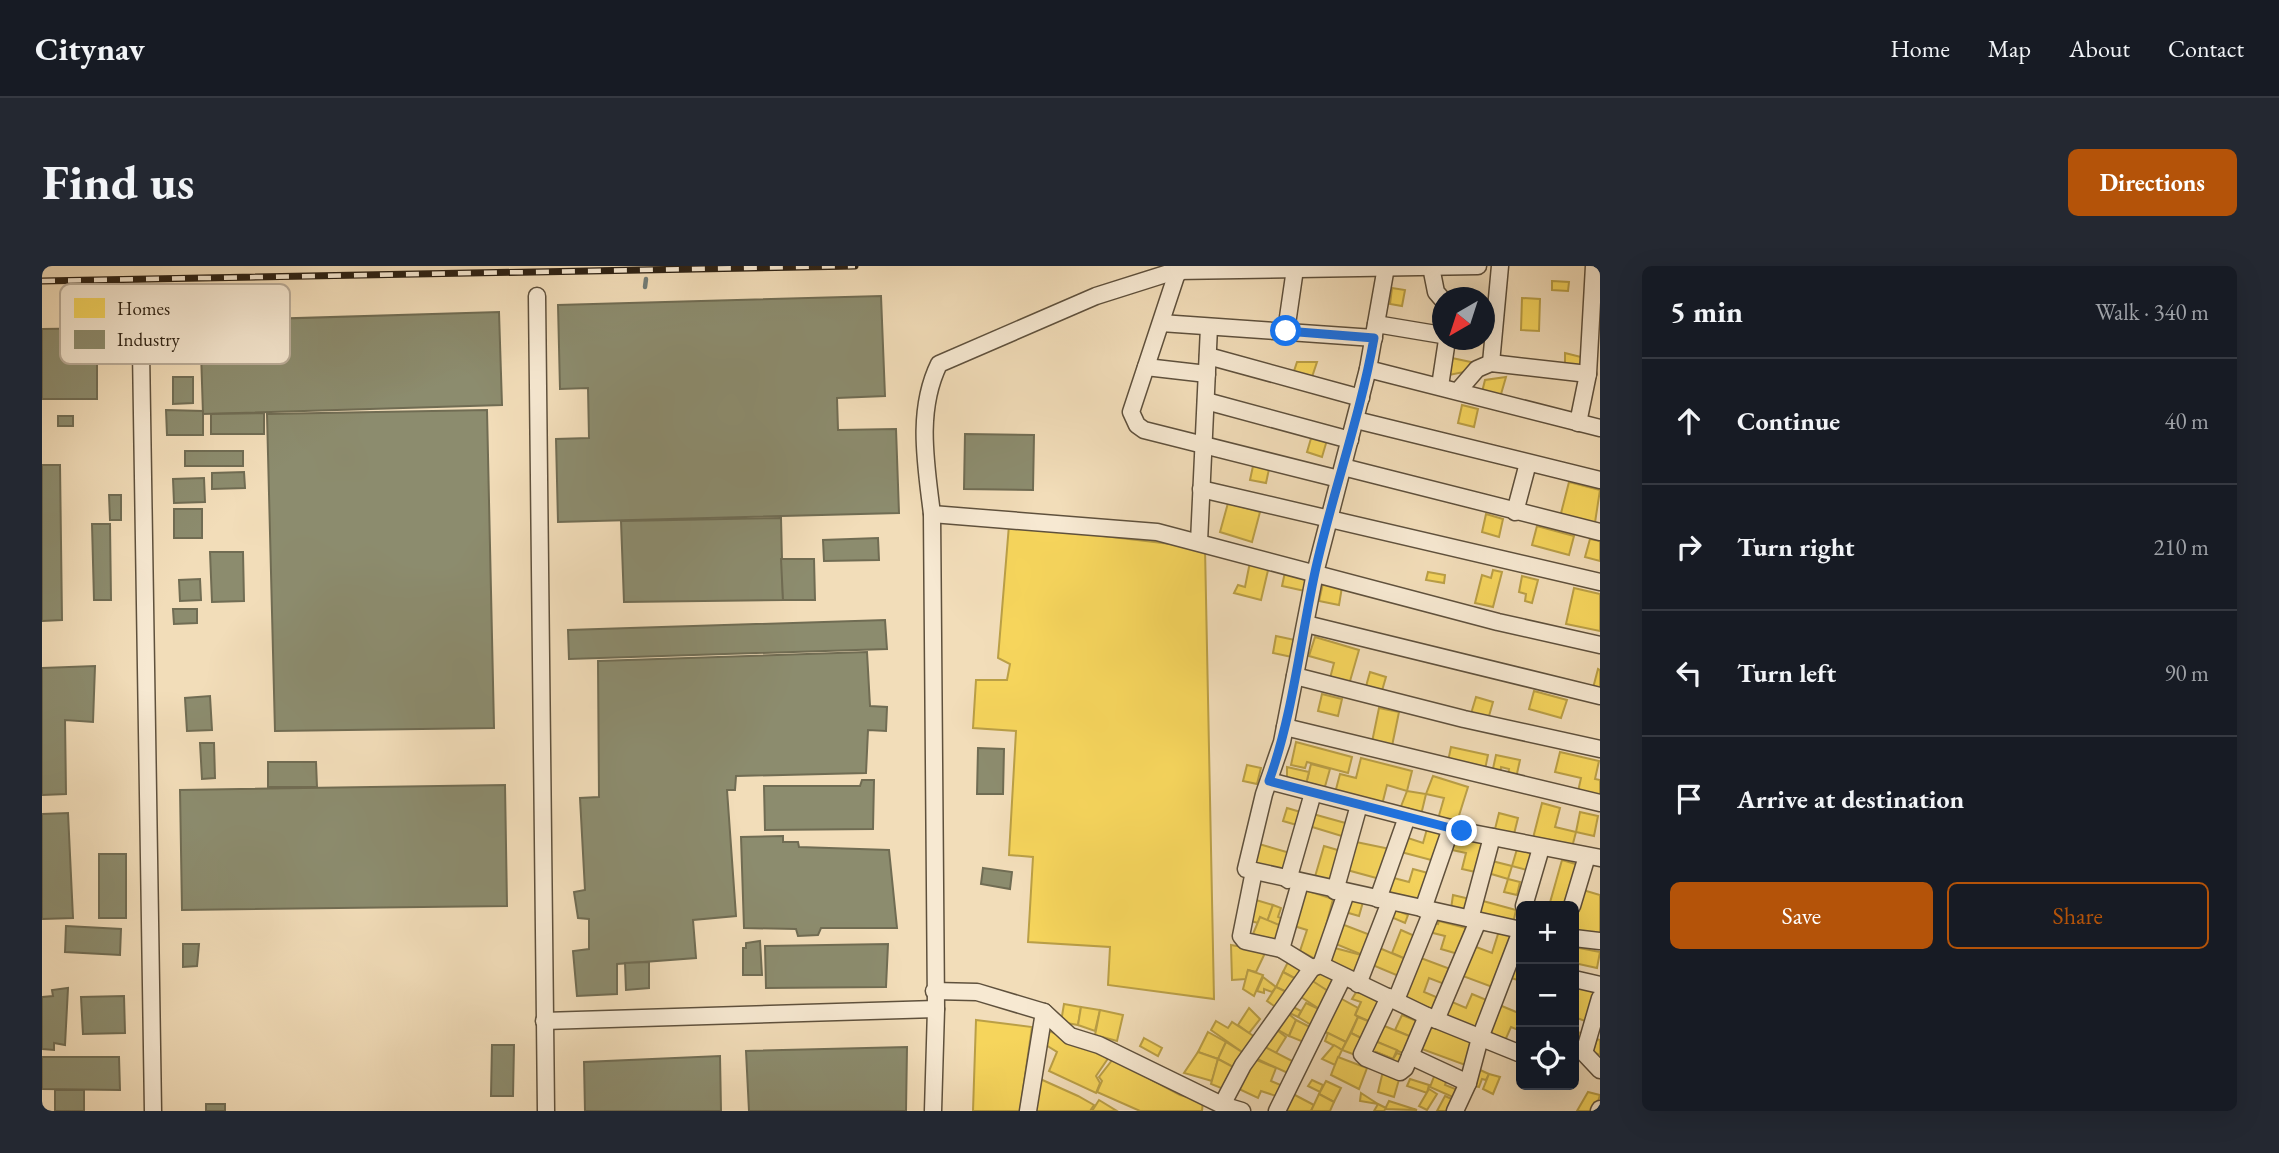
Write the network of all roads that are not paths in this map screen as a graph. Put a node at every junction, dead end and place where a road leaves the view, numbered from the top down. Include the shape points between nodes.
1 (1478, 266) edge
2 (1500, 266) edge
3 (1594, 266) edge
4 (1385, 267) edge
5 (1431, 267) edge
6 (1182, 268) edge
7 (1295, 269) junction
8 (1435, 287) edge
9 (537, 296) dead end
10 (1161, 323) junction
11 (1209, 327) junction
12 (1286, 331) junction
13 (1375, 331) junction
14 (1432, 334) edge
15 (1445, 350) edge
16 (1208, 356) junction
17 (1491, 363) junction
18 (141, 364) edge
19 (1146, 367) junction
20 (1368, 369) junction
21 (1207, 374) junction
22 (1588, 374) junction
23 (1440, 386) junction
24 (1458, 391) junction
25 (1361, 398) junction
26 (1206, 401) junction
27 (1356, 420) junction
28 (1578, 423) junction
29 (1600, 428) edge
30 (1350, 440) junction
31 (1203, 445) junction
32 (1528, 463) junction
33 (1341, 473) junction
34 (1600, 480) edge
35 (1201, 489) junction
36 (1515, 512) junction
37 (932, 514) junction
38 (1328, 518) junction
39 (1600, 532) edge
40 (1199, 542) junction
41 (1315, 573) junction
42 (1600, 582) edge
43 (1306, 624) junction
44 (1600, 645) edge
45 (1296, 676) junction
46 (1600, 696) edge
47 (1285, 727) junction
48 (1600, 749) edge
49 (1269, 781) junction
50 (1313, 793) junction
51 (1600, 803) edge
52 (1359, 805) junction
53 (1407, 817) junction
54 (1451, 828) junction
55 (1492, 838) junction
56 (1542, 848) junction
57 (1593, 857) edge
58 (1254, 871) junction
59 (1294, 882) junction
60 (1340, 892) junction
61 (1384, 901) junction
62 (1526, 901) edge
63 (1574, 901) edge
64 (1428, 910) junction
65 (1474, 920) junction
66 (1516, 925) edge
67 (1516, 937) edge
68 (1579, 939) edge
69 (1600, 942) edge
70 (1281, 949) junction
71 (1316, 966) junction
72 (1579, 980) edge
73 (1350, 981) junction
74 (1600, 985) edge
75 (934, 991) junction
76 (1600, 998) edge
77 (1393, 999) junction
78 (936, 1009) junction
79 (1044, 1012) junction
80 (1432, 1018) junction
81 (544, 1021) junction
82 (1480, 1038) junction
83 (1516, 1052) edge
84 (1410, 1056) junction
85 (1600, 1070) edge
86 (1468, 1083) junction
87 (1206, 1104) edge
88 (1222, 1105) junction
89 (153, 1111) edge
90 (546, 1111) edge
91 (933, 1111) edge
92 (1028, 1111) edge
93 (1242, 1111) edge
94 (1278, 1111) edge
95 (1455, 1111) edge

1 - 5 street
2 - 17 street
3 - 22 street
4 - 5 street
4 - 7 street
4 - 13 street
5 - 8 street
6 - 7 street
6 - 10 street
6 - 37 street via 1096,296 939,364 926,397 924,434
7 - 12 street
9 - 81 street
10 - 11 street
10 - 19 street
11 - 12 street
11 - 16 street
12 - 13 street
13 - 14 street
13 - 20 street
15 - 23 street
16 - 21 street
16 - 25 street
17 - 22 street
17 - 24 street via 1478,369
18 - 89 street
19 - 21 street
19 - 31 street via 1131,412 1137,425
20 - 23 street
20 - 25 street
21 - 26 street
22 - 28 street
23 - 24 street
24 - 28 street
25 - 27 street
26 - 30 street
26 - 31 street
27 - 30 street
27 - 32 street
28 - 29 street
30 - 33 street
31 - 33 street
31 - 35 street
32 - 34 street
32 - 36 street
33 - 36 street
33 - 38 street
35 - 38 street
35 - 40 street
36 - 39 street
37 - 40 street via 1157,532
37 - 75 street
38 - 41 street
38 - 42 street
40 - 41 street
41 - 43 street
41 - 44 street
43 - 45 street
43 - 46 street
45 - 47 street
45 - 48 street
47 - 49 street
47 - 51 street
49 - 50 street
49 - 58 street via 1246,867
50 - 52 street
50 - 59 street
52 - 53 street
52 - 60 street
53 - 54 street
53 - 61 street
54 - 55 street
54 - 64 street
55 - 56 street
55 - 65 street
56 - 57 street
56 - 62 street
57 - 63 street
58 - 59 street
58 - 70 street via 1241,936 1245,941
59 - 60 street
59 - 70 street
60 - 61 street
60 - 71 street
61 - 64 street
61 - 73 street
64 - 65 street
64 - 77 street
65 - 66 street
65 - 80 street
67 - 82 street
68 - 69 street
70 - 71 street
71 - 73 street
71 - 88 street via 1243,1065
72 - 74 street
73 - 77 street
73 - 94 street
75 - 78 street
75 - 79 street via 977,992
76 - 85 street via 1584,1053
77 - 80 street
77 - 84 street via 1363,1054 1400,1072
78 - 81 street
78 - 91 street
79 - 87 street via 1070,1036 1099,1045
79 - 92 street
80 - 82 street
80 - 84 street
81 - 90 street
82 - 83 street
82 - 86 street
84 - 86 street
86 - 95 street
87 - 88 street
88 - 93 street

